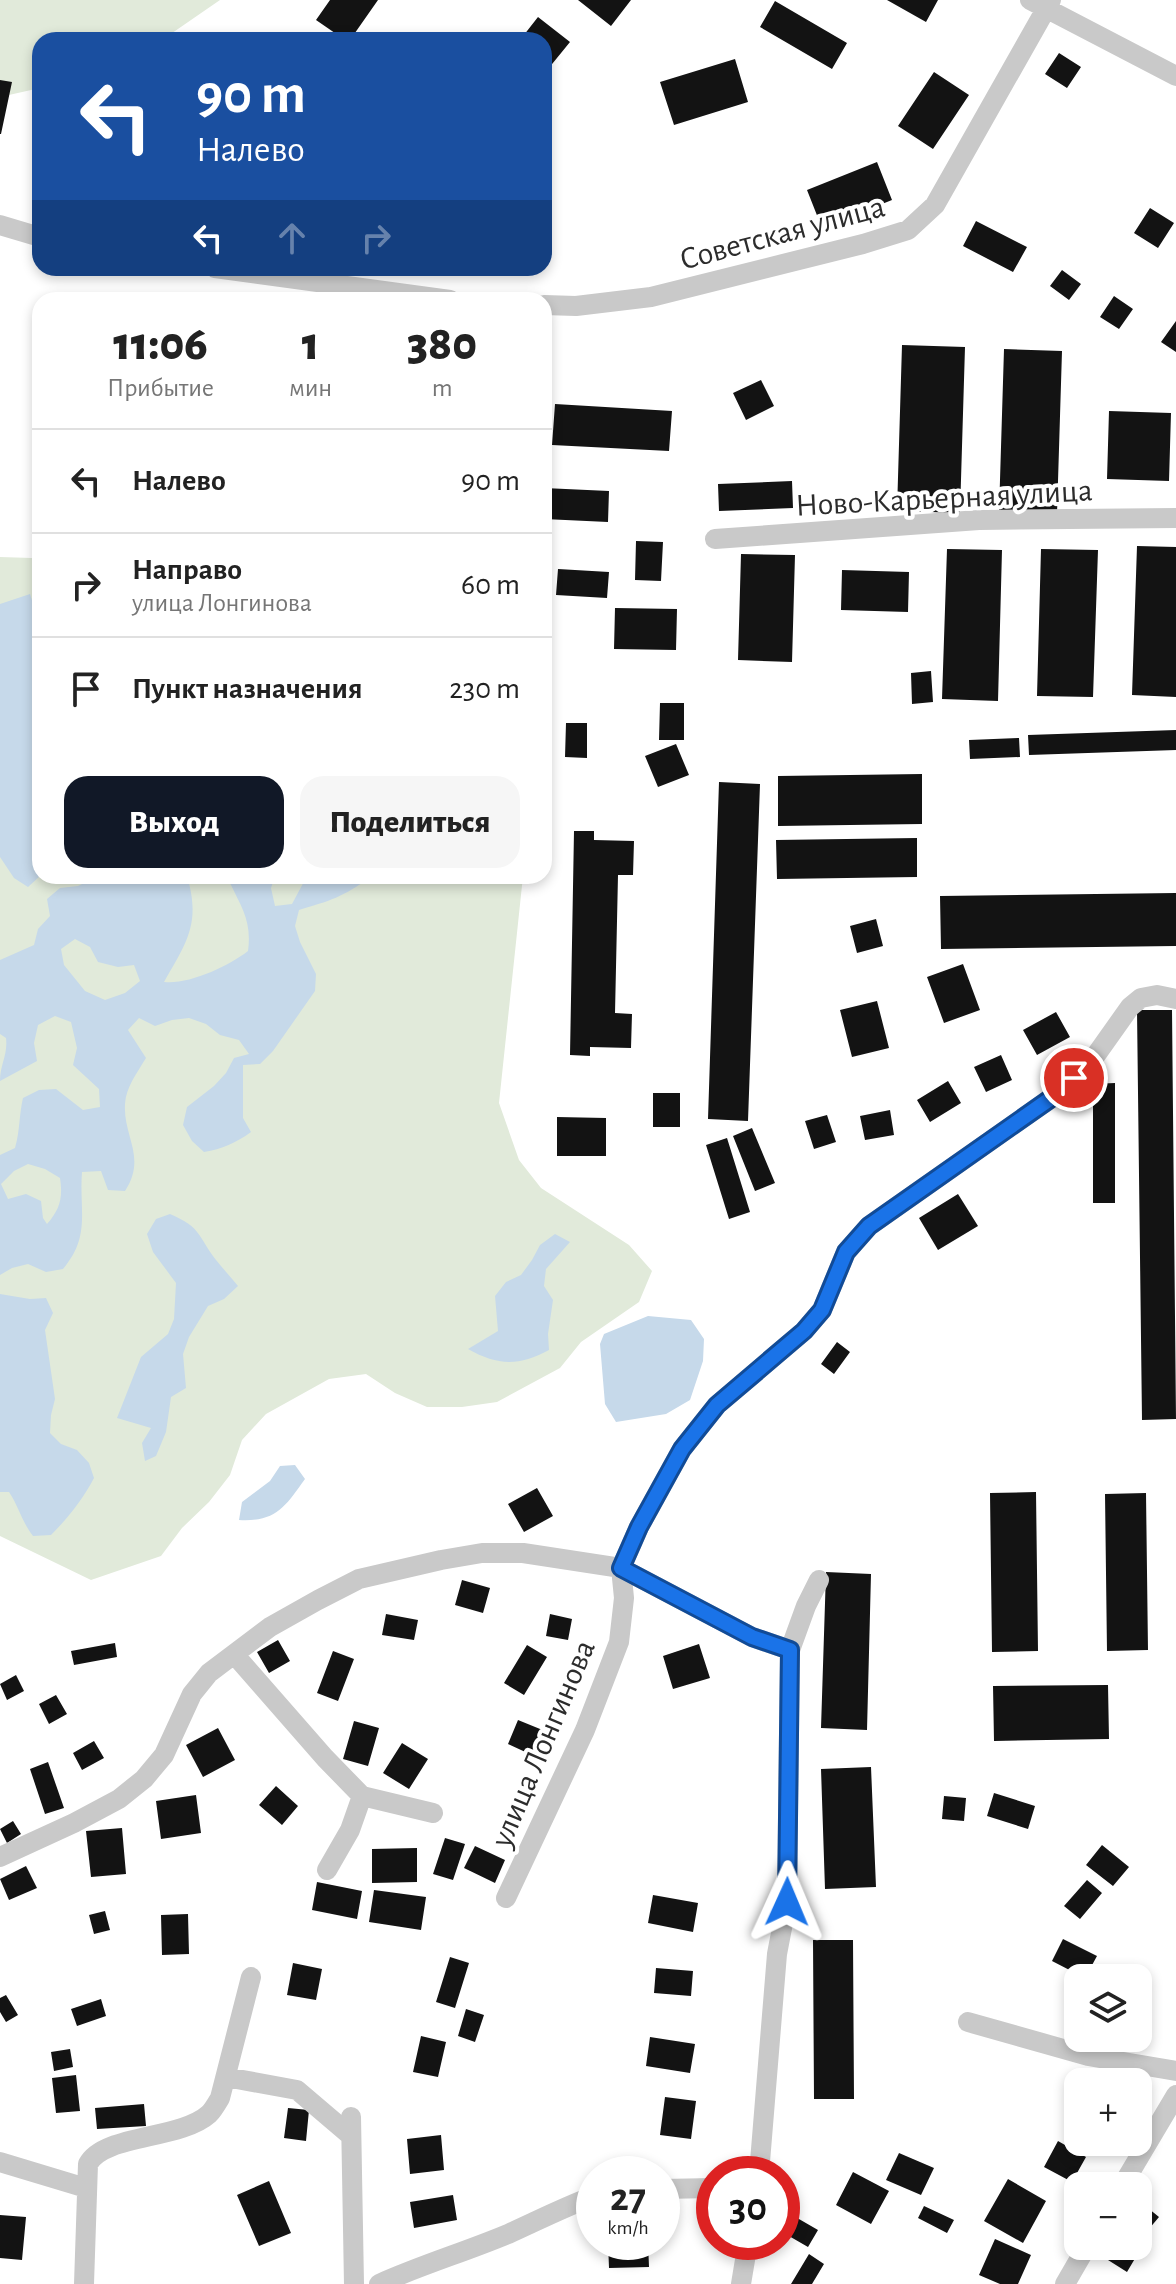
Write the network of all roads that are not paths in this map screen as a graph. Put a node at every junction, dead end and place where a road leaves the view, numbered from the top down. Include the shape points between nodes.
1 (1042, 3) edge
2 (1176, 76) edge
3 (0, 225) edge
4 (32, 235) edge
5 (274, 276) edge
6 (391, 292) edge
7 (552, 305) edge
8 (1176, 518) edge
9 (715, 539) dead end
10 (1176, 999) edge
11 (621, 1568) junction
12 (819, 1580) dead end
13 (790, 1650) junction
14 (234, 1654) junction
15 (362, 1796) junction
16 (433, 1813) dead end
17 (0, 1857) edge
18 (327, 1870) dead end
19 (506, 1898) dead end
20 (251, 1977) dead end
21 (968, 2022) dead end
22 (1176, 2071) edge
23 (226, 2077) junction
24 (1176, 2095) edge
25 (760, 2156) edge
26 (0, 2162) edge
27 (1130, 2172) edge
28 (86, 2188) junction
29 (576, 2202) edge
30 (745, 2260) edge
31 (1079, 2260) edge
32 (84, 2284) edge
33 (354, 2284) edge
34 (379, 2284) edge
35 (741, 2284) edge
36 (1065, 2284) edge

1 - 2 street
1 - 7 street, Советская улица via 935,205 908,230 651,297
3 - 4 street
5 - 6 street
8 - 9 street, Ново-Карьерная улица via 979,520
10 - 11 street, улица Лонгинова via 1141,998 1091,1062 1057,1094 869,1226 846,1252 822,1310 717,1405 682,1449
11 - 13 street via 752,1637
11 - 14 street via 523,1553 441,1560 359,1579 270,1627
11 - 19 street, улица Лонгинова via 619,1642 585,1730
12 - 13 street
13 - 25 street via 787,1902 777,1954
14 - 15 street
14 - 17 street via 192,1694 164,1755 144,1779 119,1799
15 - 16 street
15 - 18 street
20 - 23 street
21 - 22 street via 1088,2056
23 - 28 street via 210,2114 189,2126 93,2155
23 - 33 street via 297,2090 351,2127
24 - 27 street
26 - 28 street
28 - 32 street
29 - 34 street
30 - 35 street
31 - 36 street

